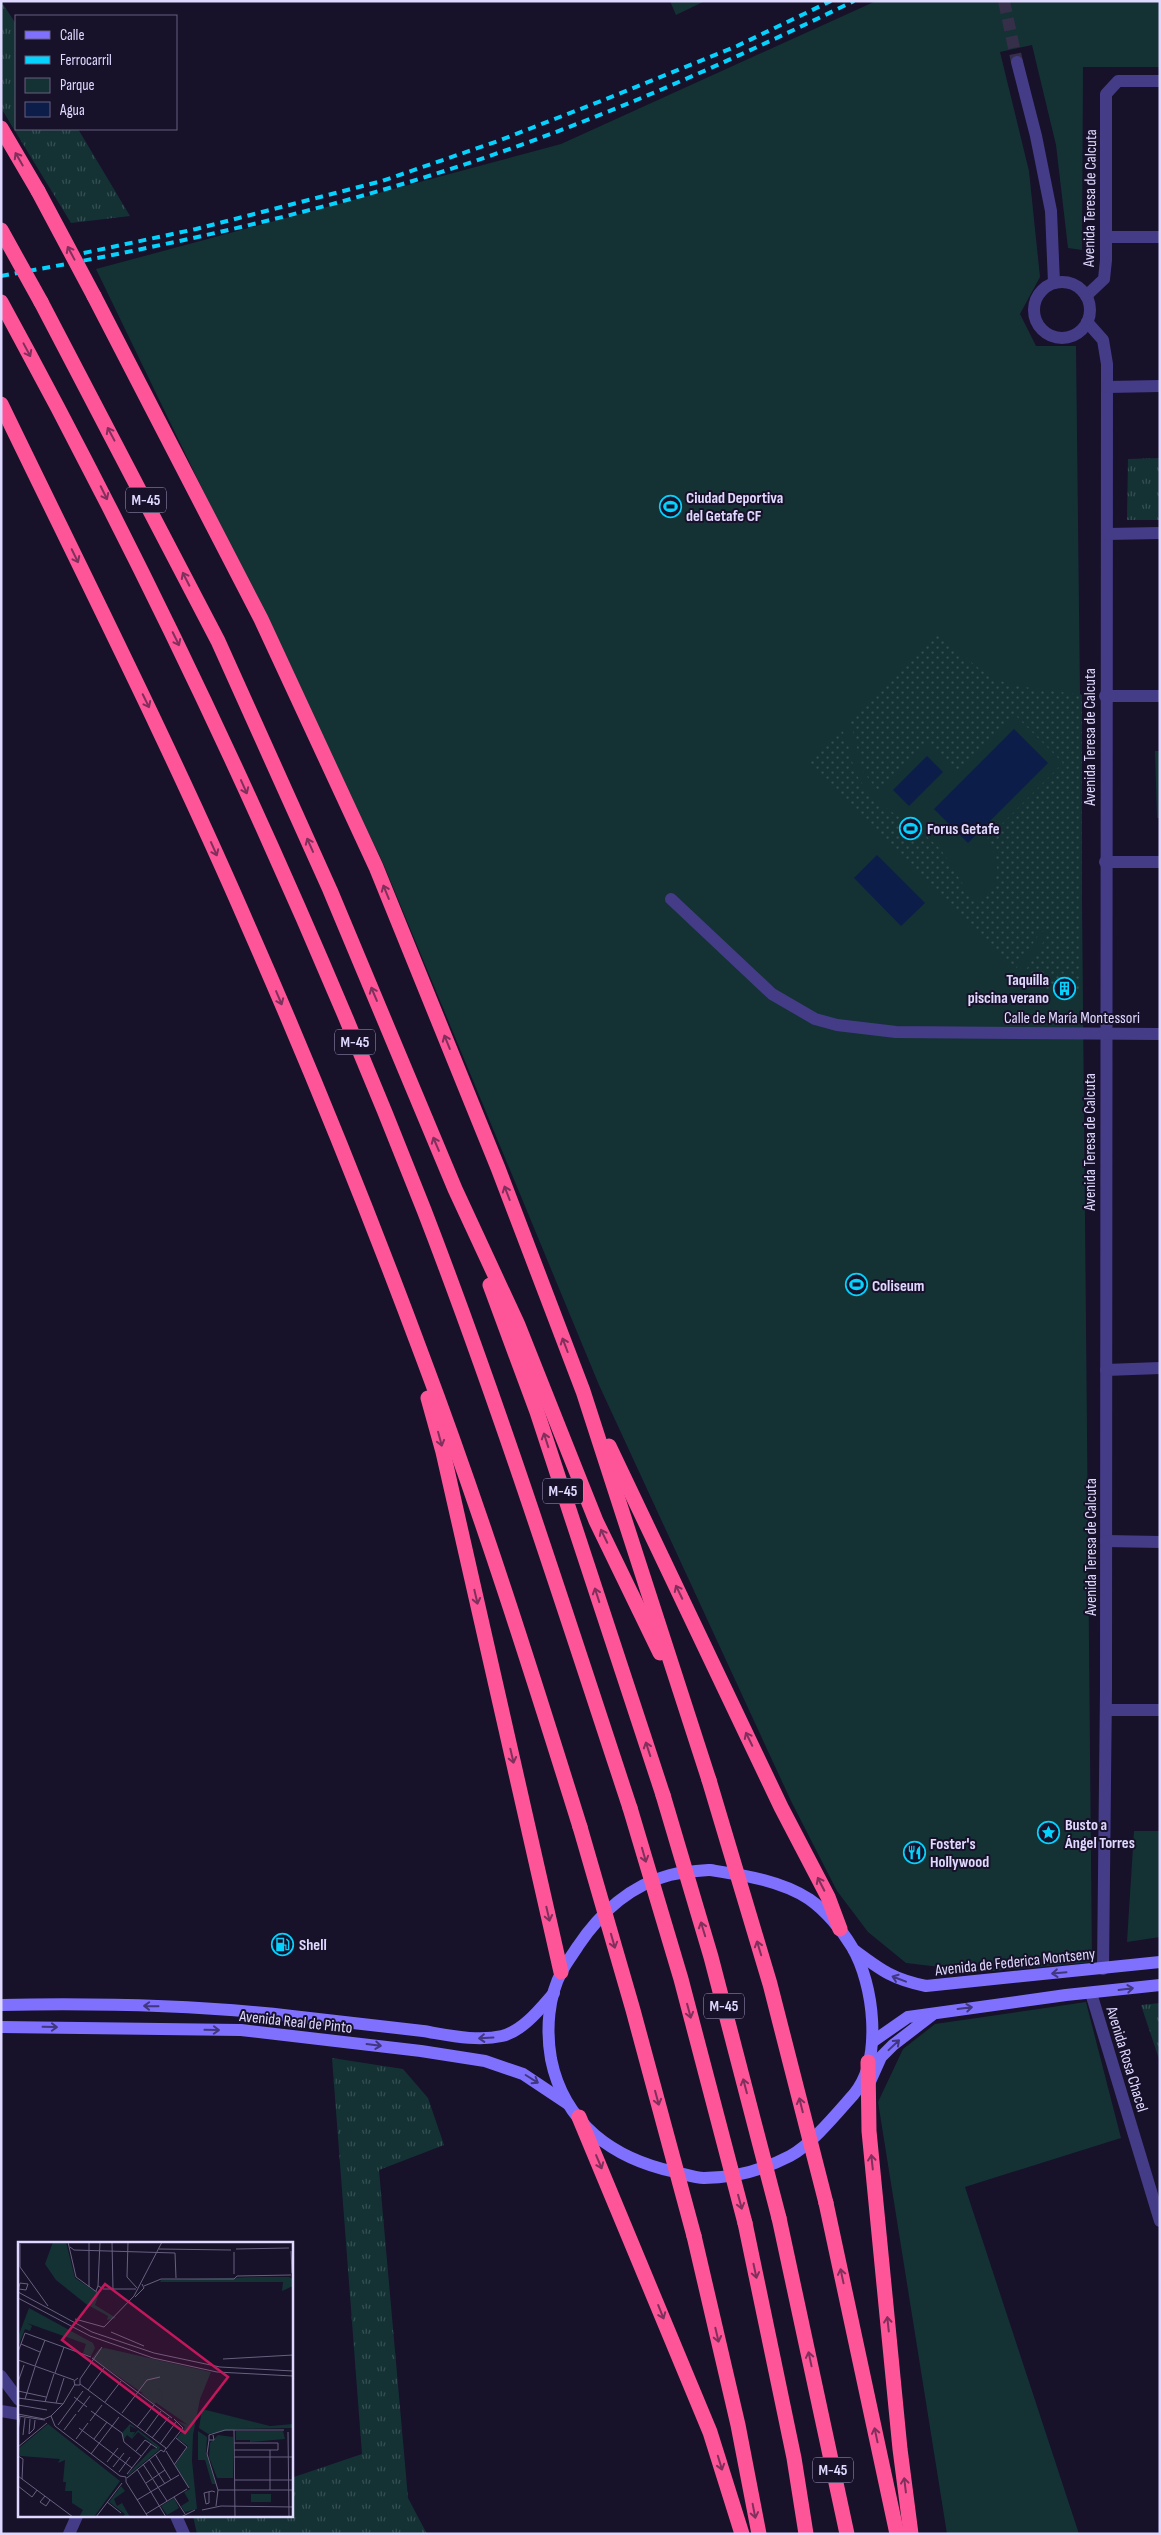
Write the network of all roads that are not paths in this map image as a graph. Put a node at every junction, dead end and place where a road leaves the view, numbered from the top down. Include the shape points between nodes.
1 (1017, 62) tunnel mouth
2 (1160, 81) edge
3 (1, 128) edge
4 (1, 230) edge
5 (1106, 237) junction
6 (1160, 237) edge
7 (1054, 284) junction
8 (1086, 296) junction
9 (3, 305) edge
10 (1087, 322) junction
11 (1160, 386) edge
12 (1107, 387) junction
13 (1, 404) edge
14 (1, 419) edge
15 (53, 512) junction
16 (1160, 533) edge
17 (1107, 534) junction
18 (1106, 696) junction
19 (1160, 696) edge
20 (1105, 862) junction
21 (1160, 862) edge
22 (671, 898) dead end
23 (1106, 1033) junction
24 (1160, 1034) edge
25 (455, 1189) junction
26 (403, 1308) junction
27 (1160, 1368) edge
28 (1106, 1370) junction
29 (583, 1391) junction
30 (1106, 1541) junction
31 (1160, 1542) edge
32 (686, 1706) junction
33 (1106, 1710) junction
34 (1160, 1710) edge
35 (840, 1929) junction
36 (853, 1949) junction
37 (1160, 1962) edge
38 (1103, 1969) junction
39 (561, 1972) junction
40 (1160, 1985) edge
41 (1091, 1993) junction
42 (554, 1994) junction
43 (1, 2005) edge
44 (936, 2012) junction
45 (1, 2027) edge
46 (872, 2042) junction
47 (868, 2062) junction
48 (868, 2086) junction
49 (576, 2113) junction
50 (1160, 2221) edge
51 (1, 2376) edge
52 (18, 2399) edge
53 (1, 2411) edge
54 (18, 2414) edge
55 (77, 2518) edge
56 (177, 2518) edge
57 (70, 2534) edge
58 (184, 2534) edge
59 (742, 2534) edge
60 (759, 2534) edge
61 (806, 2534) edge
62 (847, 2534) edge
63 (897, 2534) edge
64 (912, 2534) edge

1 - 7 street via 1051,211
2 - 5 street, Avenida Teresa de Calcuta via 1118,81 1106,94
29 -> 3 highway, bridge via 498,1168 376,867 261,619 94,296
25 -> 4 highway, M-45, bridge via 330,890 218,641
5 - 6 street
5 - 8 street, Avenida Teresa de Calcuta via 1104,279
7 - 8 street via 1072,284
7 - 10 street via 1046,288 1036,302 1034,312 1041,328 1057,337 1066,337 1075,335
8 - 10 street via 1090,305
9 -> 61 highway, M-45, bridge via 96,478 180,647 303,915 424,1210 490,1392 630,1808 681,1980 745,2223 794,2458
10 - 12 street, Avenida Teresa de Calcuta via 1103,340
11 - 12 street
12 - 17 street, Avenida Teresa de Calcuta
13 - 15 highway
14 - 15 highway
15 -> 26 highway via 161,731 249,928 342,1150
16 - 17 street
17 - 18 street, Avenida Teresa de Calcuta
18 - 19 street
18 - 20 street, Avenida Teresa de Calcuta
20 - 21 street
20 - 23 street, Avenida Teresa de Calcuta
22 - 23 street, Calle de María Montessori via 772,994 815,1019 896,1032
23 - 24 street, Calle de María Montessori
23 - 28 street, Avenida Teresa de Calcuta
32 -> 25 highway via 596,1521 518,1325
62 -> 25 highway, M-45, bridge via 779,2218 711,1957 663,1796 537,1412
26 -> 39 highway via 443,1452
26 -> 60 highway, bridge via 522,1642 580,1827 694,2236 738,2425
27 - 28 street
28 - 30 street, Avenida Teresa de Calcuta
29 - 32 highway
35 -> 29 highway via 828,1897 781,1807
30 - 31 street
30 - 33 street, Avenida Teresa de Calcuta
63 -> 32 highway, bridge via 826,2203 770,1984
33 - 34 street
33 - 38 street, Avenida Teresa de Calcuta
35 - 36 main road
35 - 39 main road via 809,1899 762,1878 710,1870 670,1875 628,1894 594,1923
38 -> 36 main road, Avenida de Federica Montseny via 926,1986 901,1981
36 - 46 main road via 870,1995
37 - 38 main road, Avenida de Federica Montseny
39 - 42 main road
41 -> 40 main road
44 -> 41 main road
41 - 50 street, Avenida Rosa Chacel
42 -> 43 main road, Avenida Real de Pinto via 512,2032 476,2038 224,2010
42 - 49 main road via 548,2025 550,2051 556,2077
44 - 46 main road via 908,2017
48 -> 44 main road via 882,2057 893,2045
45 -> 49 main road, Avenida Real de Pinto via 241,2030 421,2051 485,2062 523,2074
46 - 47 main road
47 - 48 highway
47 - 49 main road via 860,2086 833,2119 792,2155 750,2173 703,2178 649,2166 613,2150
64 -> 48 highway via 900,2449 869,2131
49 -> 59 highway via 710,2432
51 - 52 street
53 - 54 street
55 - 57 street
56 - 58 street

